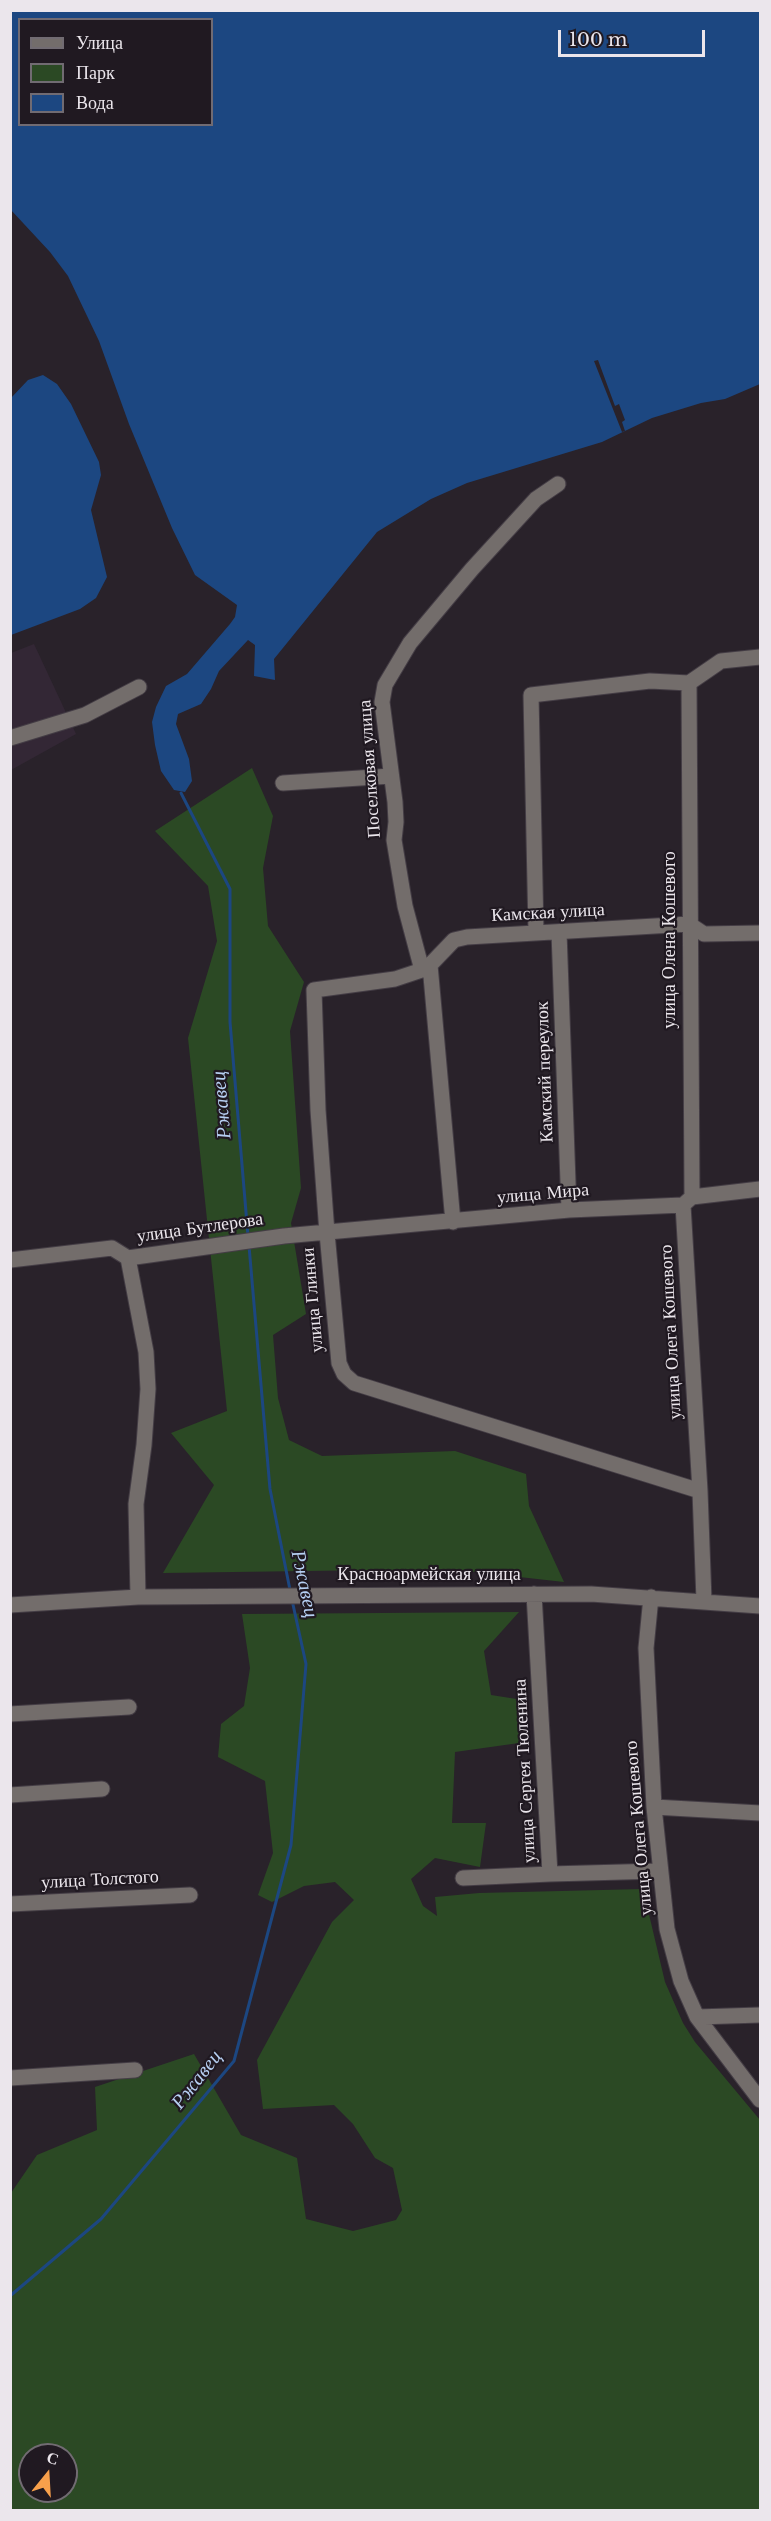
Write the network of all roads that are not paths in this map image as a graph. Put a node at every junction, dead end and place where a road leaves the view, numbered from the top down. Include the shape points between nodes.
1 (558, 484) dead end
2 (760, 657) edge
3 (689, 683) junction
4 (139, 687) dead end
5 (10, 738) edge
6 (391, 776) junction
7 (283, 783) dead end
8 (689, 924) junction
9 (536, 932) junction
10 (559, 932) junction
11 (760, 933) edge
12 (426, 968) junction
13 (760, 1189) edge
14 (688, 1201) junction
15 (569, 1210) junction
16 (453, 1222) junction
17 (327, 1233) junction
18 (128, 1258) junction
19 (10, 1260) edge
20 (700, 1491) junction
21 (534, 1594) junction
22 (138, 1597) junction
23 (651, 1597) junction
24 (704, 1600) junction
25 (10, 1605) edge
26 (760, 1606) edge
27 (129, 1707) dead end
28 (10, 1714) edge
29 (102, 1789) dead end
30 (10, 1795) edge
31 (654, 1807) junction
32 (760, 1813) edge
33 (659, 1871) junction
34 (550, 1874) junction
35 (463, 1878) dead end
36 (190, 1895) dead end
37 (10, 1904) edge
38 (760, 2014) edge
39 (697, 2017) junction
40 (135, 2070) dead end
41 (10, 2078) edge
42 (760, 2100) edge

1 - 6 street, Поселковая улица via 513,522 410,644 393,670 382,702
2 - 3 street via 721,661
3 - 8 street, улица Олена Кошевого
3 - 9 street via 650,681 531,695
4 - 5 street via 85,715
6 - 7 street
6 - 12 street, Поселковая улица via 394,840 405,906
8 - 10 street, Камская улица
8 - 11 street via 704,934
8 - 14 street, улица Олена Кошевого
9 - 10 street, Камская улица
9 - 12 street, Камская улица via 454,940
10 - 15 street, Камский переулок
12 - 16 street, Поселковая улица
12 - 17 street, улица Глинки via 395,979 314,990
13 - 14 street, улица Мира
14 - 15 street, улица Мира
14 - 20 street, улица Олега Кошевого
15 - 16 street, улица Мира
16 - 17 street, улица Мира
17 - 18 street, улица Бутлерова
17 - 20 street, улица Глинки via 339,1363 354,1383
18 - 19 street, улица Бутлерова via 112,1248
18 - 22 street via 146,1352 148,1389 136,1504
20 - 24 street, улица Олега Кошевого
21 - 22 street, Красноармейская улица
21 - 23 street, Красноармейская улица
21 - 34 street, улица Сергея Тюленина
22 - 25 street, Красноармейская улица
23 - 24 street, Красноармейская улица
23 - 31 street, улица Олега Кошевого via 646,1648
24 - 26 street, Красноармейская улица
27 - 28 street
29 - 30 street
31 - 32 street
31 - 33 street, улица Олега Кошевого
33 - 34 street, улица Сергея Тюленина
33 - 39 street, улица Олега Кошевого via 667,1929 681,1981
34 - 35 street
36 - 37 street, улица Толстого
38 - 39 street
39 - 42 street, улица Олега Кошевого
40 - 41 street

